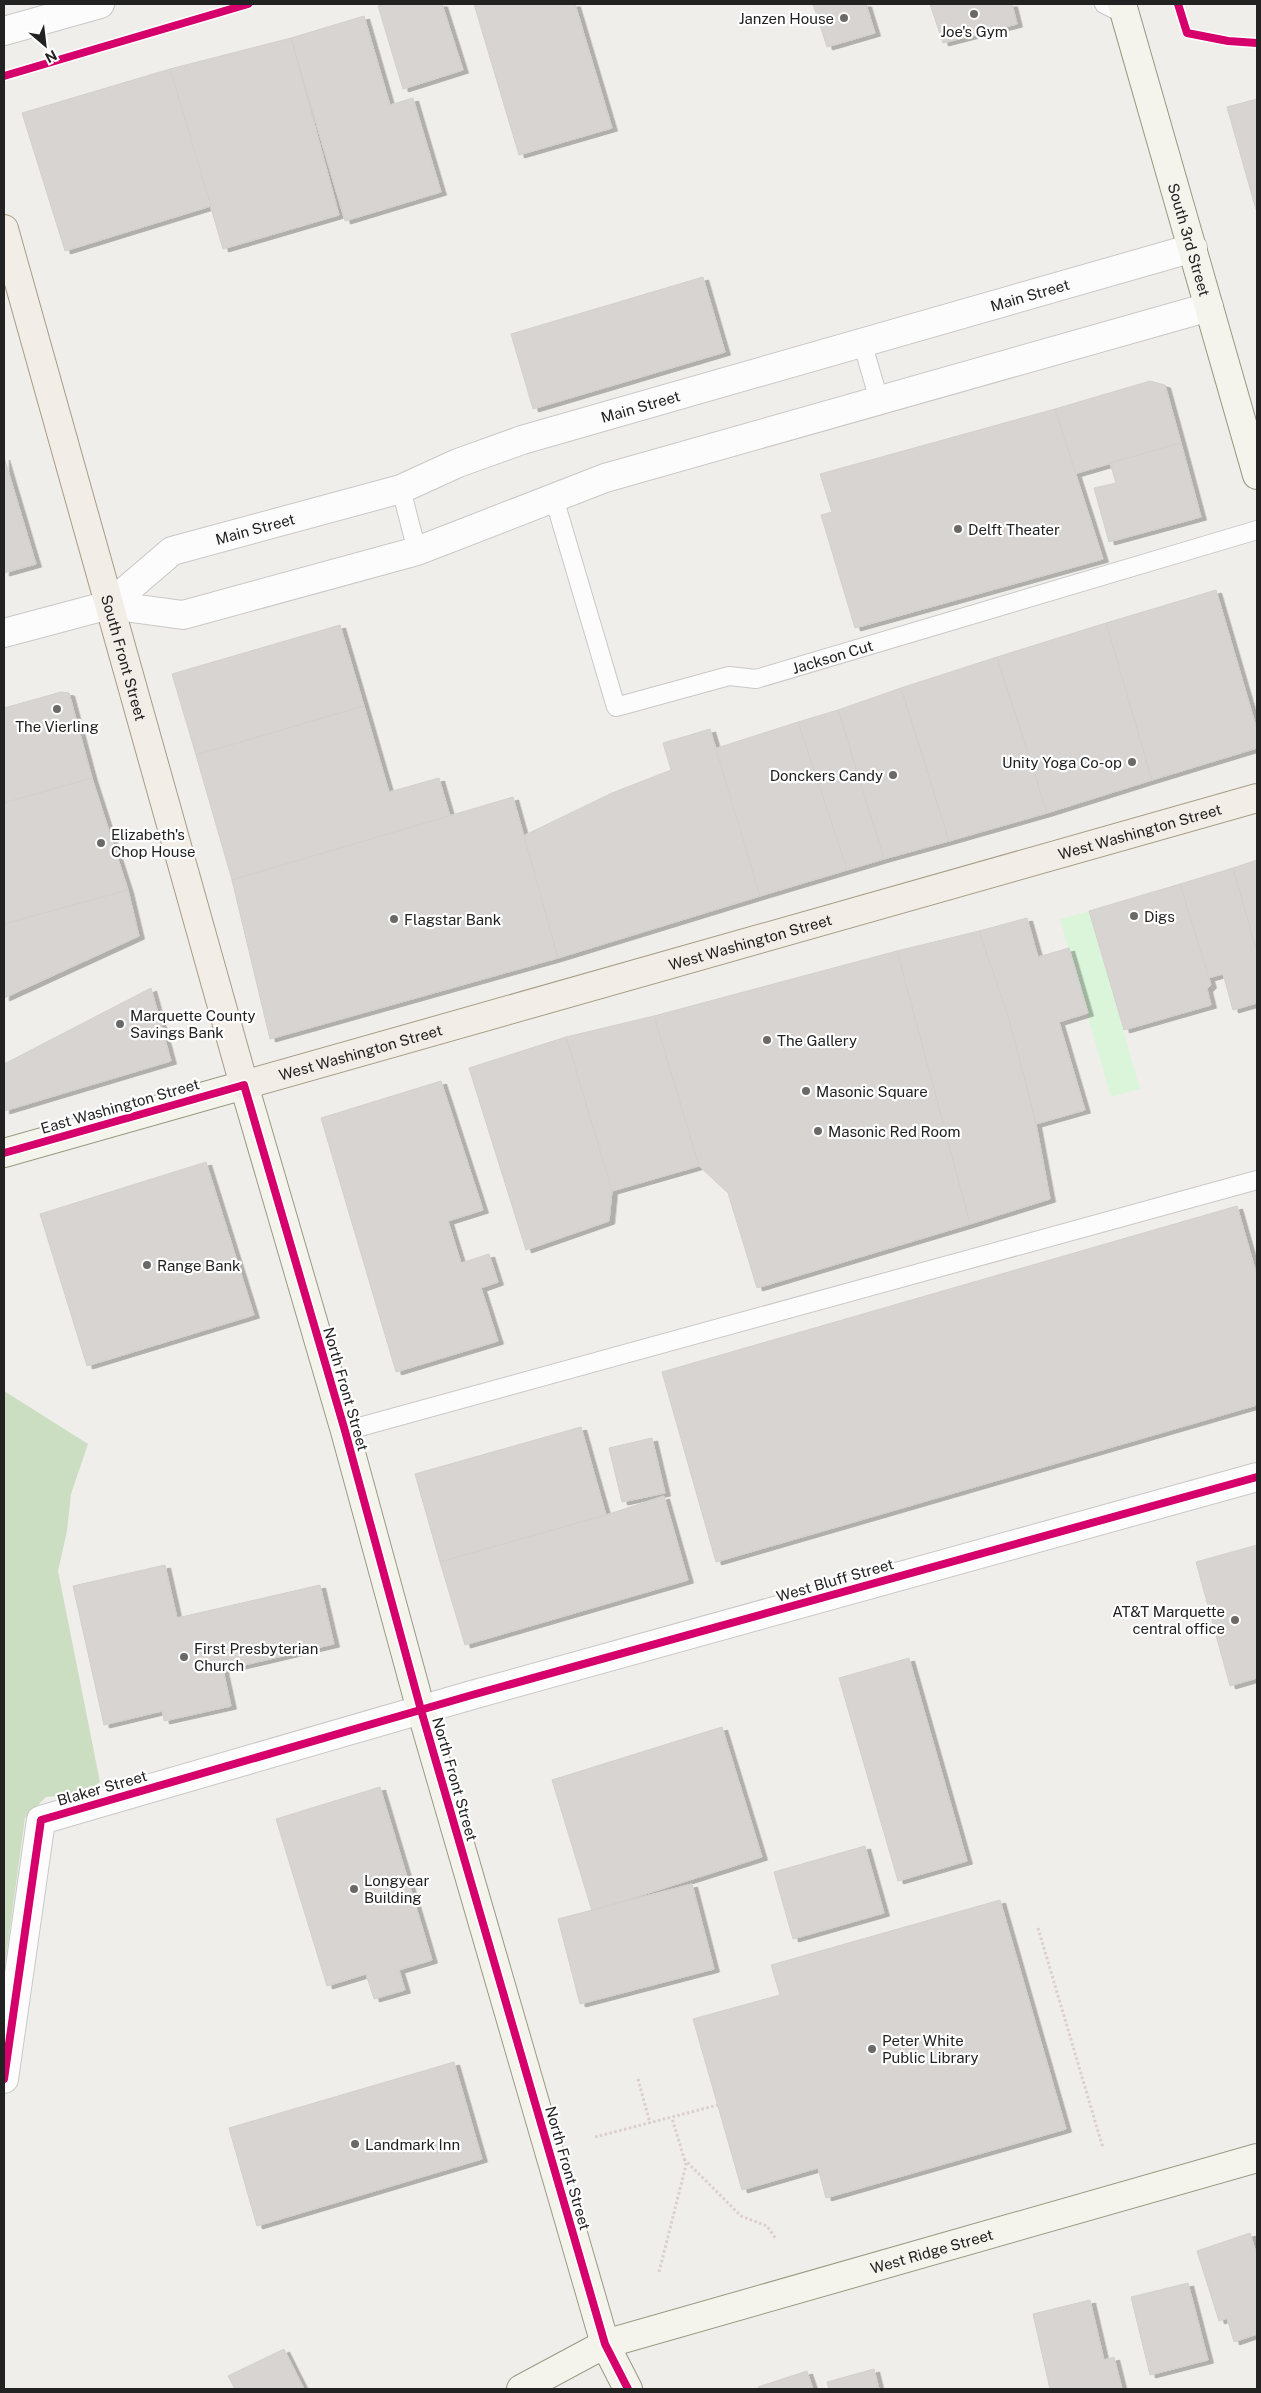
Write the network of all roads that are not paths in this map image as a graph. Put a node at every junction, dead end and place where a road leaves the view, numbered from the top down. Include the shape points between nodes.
1 (100, 4) edge
2 (1117, 7) edge
3 (4, 31) edge
4 (4, 229) edge
5 (1193, 248) junction
6 (1209, 308) junction
7 (862, 342) junction
8 (879, 400) junction
9 (1257, 474) edge
10 (401, 489) junction
11 (554, 498) junction
12 (1257, 530) edge
13 (418, 551) junction
14 (109, 605) junction
15 (4, 633) edge
16 (1257, 798) edge
17 (244, 1085) junction
18 (4, 1153) edge
19 (1257, 1180) edge
20 (344, 1431) junction
21 (1257, 1477) edge
22 (421, 1710) junction
23 (4, 2079) edge
24 (1257, 2158) edge
25 (605, 2344) junction
26 (521, 2389) edge
27 (628, 2389) edge

1 - 3 street
2 - 5 street, South 3rd Street
4 - 14 main road, South Front Street
5 - 6 street, South 3rd Street
5 - 7 street, Main Street
6 - 8 street, Main Street
6 - 9 street, South 3rd Street
7 - 8 lane
7 - 10 street, Main Street via 522,440 458,463
8 - 11 street, Main Street via 605,478
10 - 13 lane
10 - 14 street, Main Street via 172,552
11 - 12 lane, Jackson Cut via 616,707 729,676 756,679
11 - 13 street, Main Street
13 - 14 street, Main Street via 183,615
14 - 15 street, Main Street
14 - 17 main road, South Front Street
16 - 17 main road, West Washington Street
17 - 18 street, East Washington Street
17 - 20 street, North Front Street
19 - 20 lane
20 - 22 street, North Front Street
21 - 22 street, West Bluff Street
22 - 23 street, Blaker Street via 41,1820
22 - 25 street, North Front Street
24 - 25 street, West Ridge Street
25 - 26 street, West Ridge Street
25 - 27 street, North Front Street

